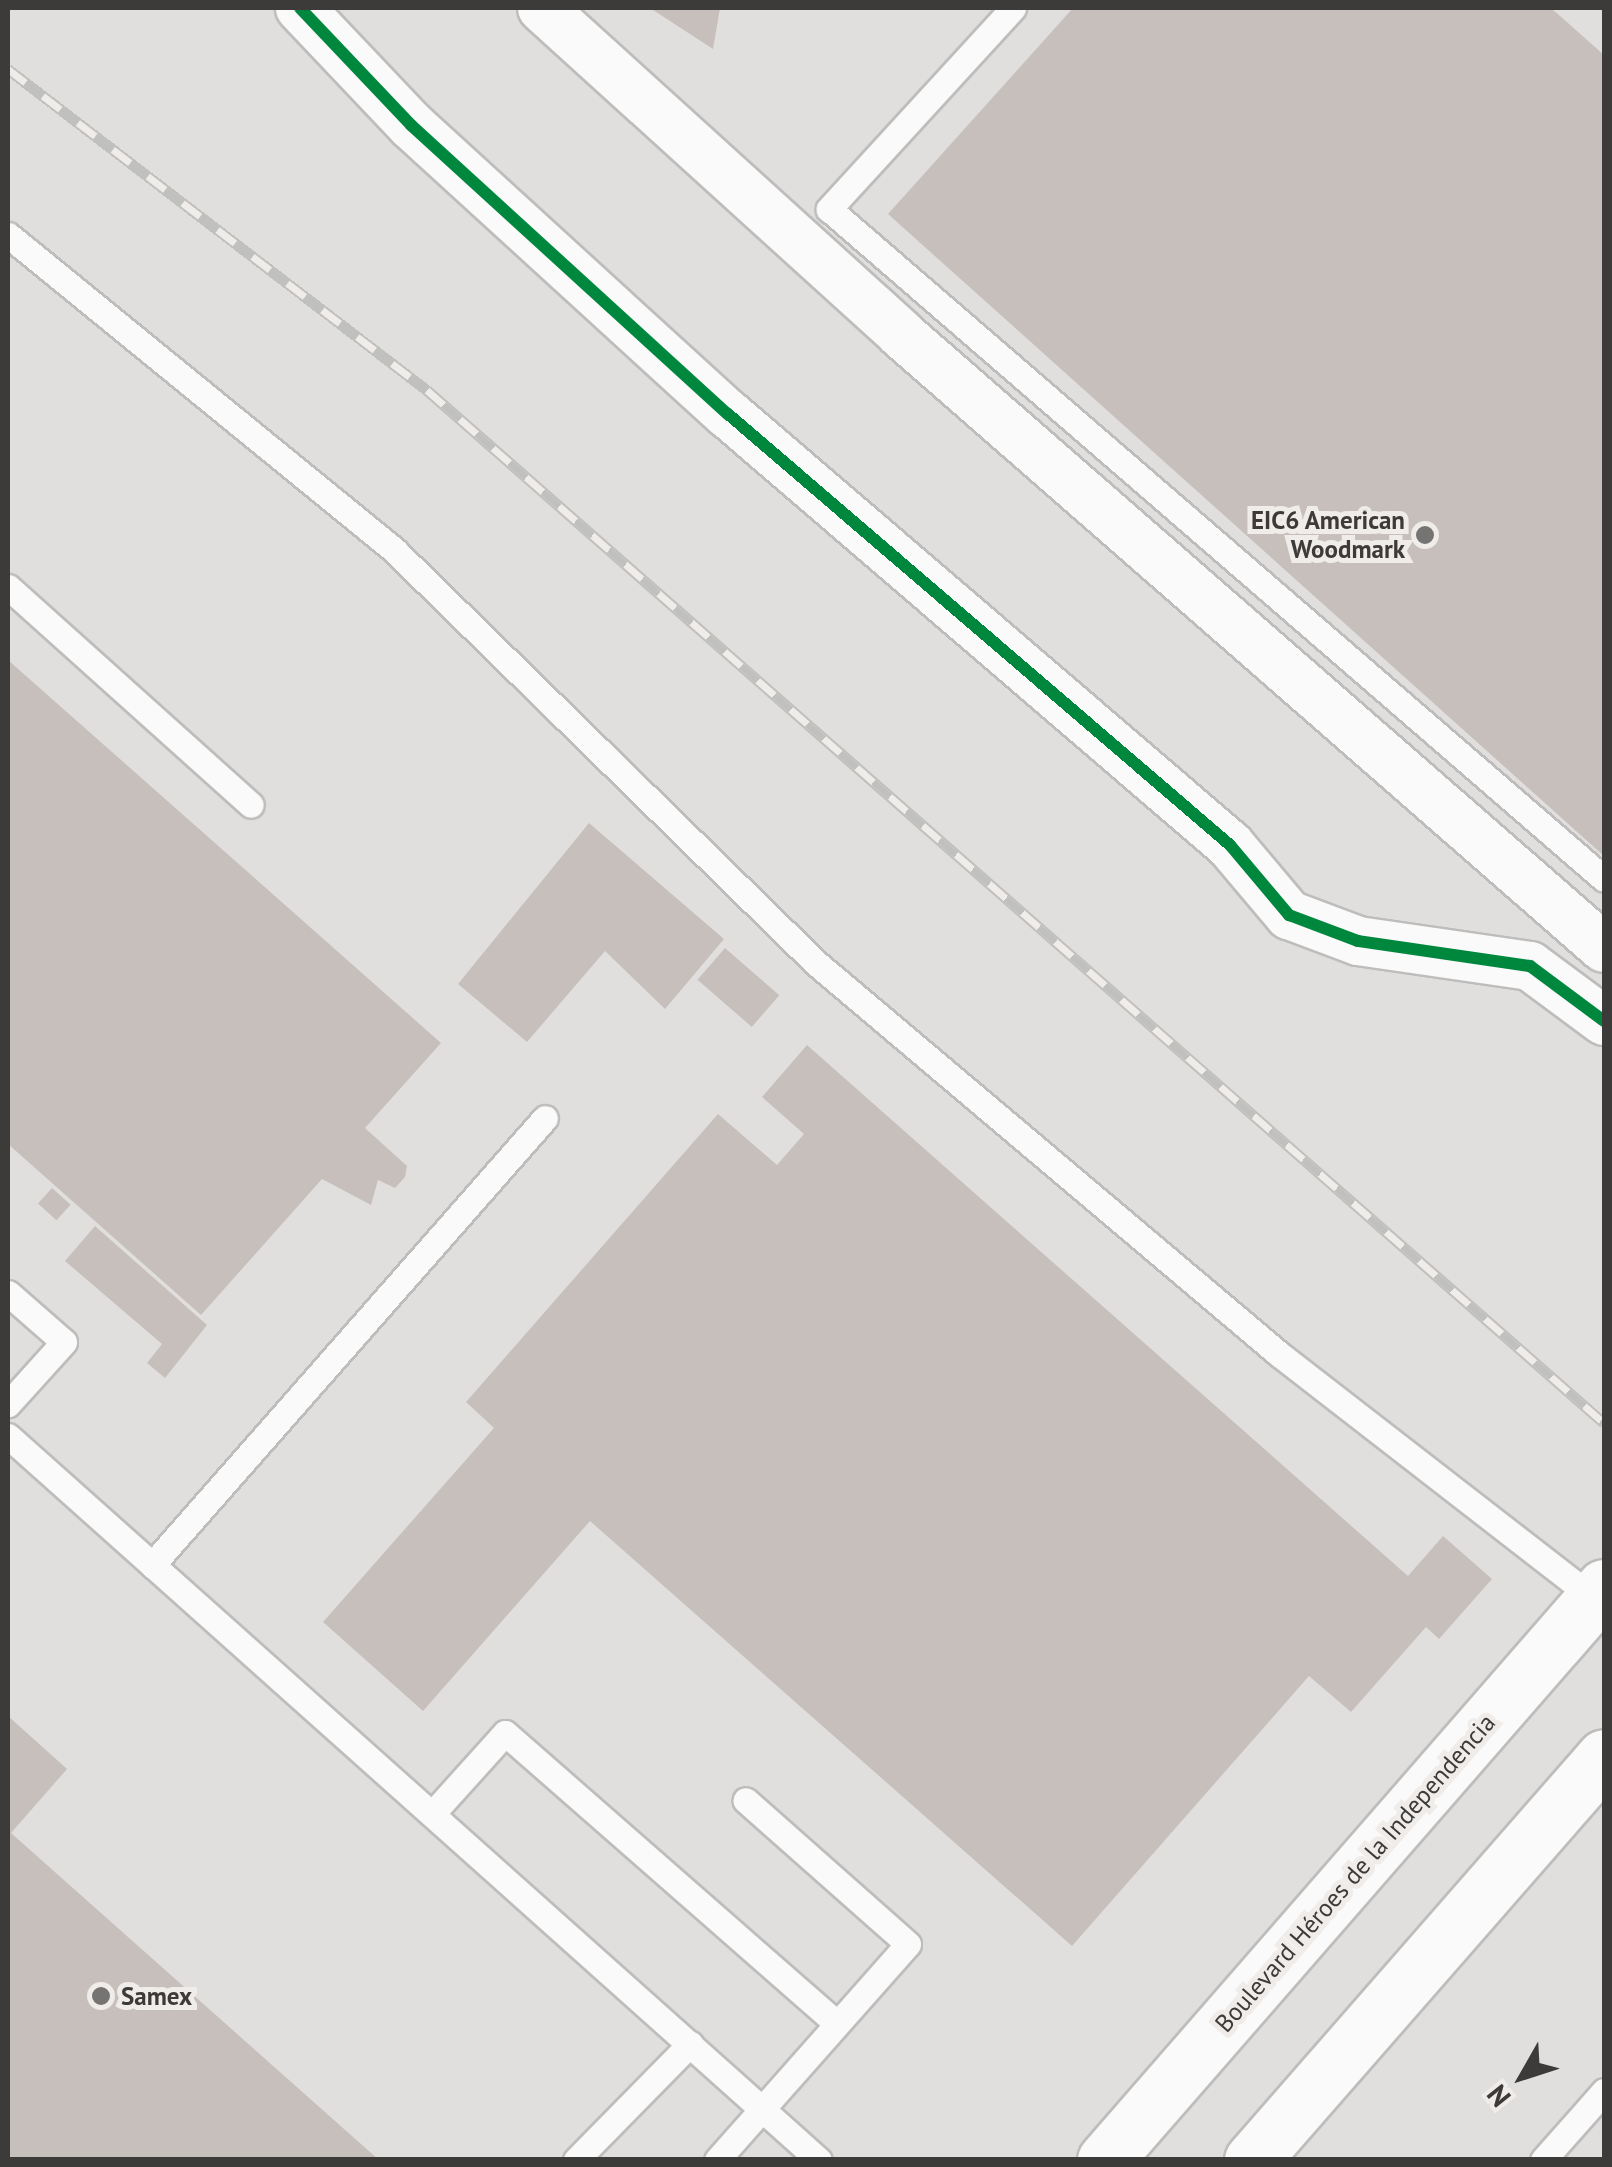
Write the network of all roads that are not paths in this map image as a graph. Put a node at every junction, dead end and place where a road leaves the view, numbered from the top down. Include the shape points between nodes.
1 (300, 8) edge
2 (542, 8) edge
3 (1013, 8) edge
4 (8, 235) edge
5 (8, 587) edge
6 (251, 804) dead end
7 (1604, 879) edge
8 (1604, 948) edge
9 (1604, 1021) edge
10 (545, 1118) dead end
11 (8, 1294) edge
12 (8, 1404) edge
13 (11, 1445) edge
14 (152, 1564) junction
15 (1601, 1597) edge
16 (1604, 1757) edge
17 (745, 1800) dead end
18 (432, 1814) junction
19 (837, 2024) junction
20 (690, 2044) junction
21 (1604, 2092) edge
22 (762, 2108) junction
23 (576, 2160) edge
24 (717, 2160) edge
25 (819, 2160) edge
26 (1106, 2160) edge
27 (1252, 2160) edge
28 (1543, 2160) edge

1 - 9 street via 412,125 728,414 1230,845 1288,915 1358,941 1530,966
2 - 8 street via 901,334
3 - 7 lane via 829,209
4 - 15 lane via 395,551 816,963 1279,1354
5 - 6 lane
10 - 14 lane
11 - 12 lane via 64,1342
13 - 14 lane
14 - 18 lane
15 - 26 main road, Boulevard Héroes de la Independencia
16 - 27 main road
17 - 19 lane via 908,1944
18 - 19 lane via 505,1733
18 - 20 lane
19 - 22 lane
20 - 22 lane
20 - 23 lane
21 - 28 lane
22 - 24 lane
22 - 25 lane

